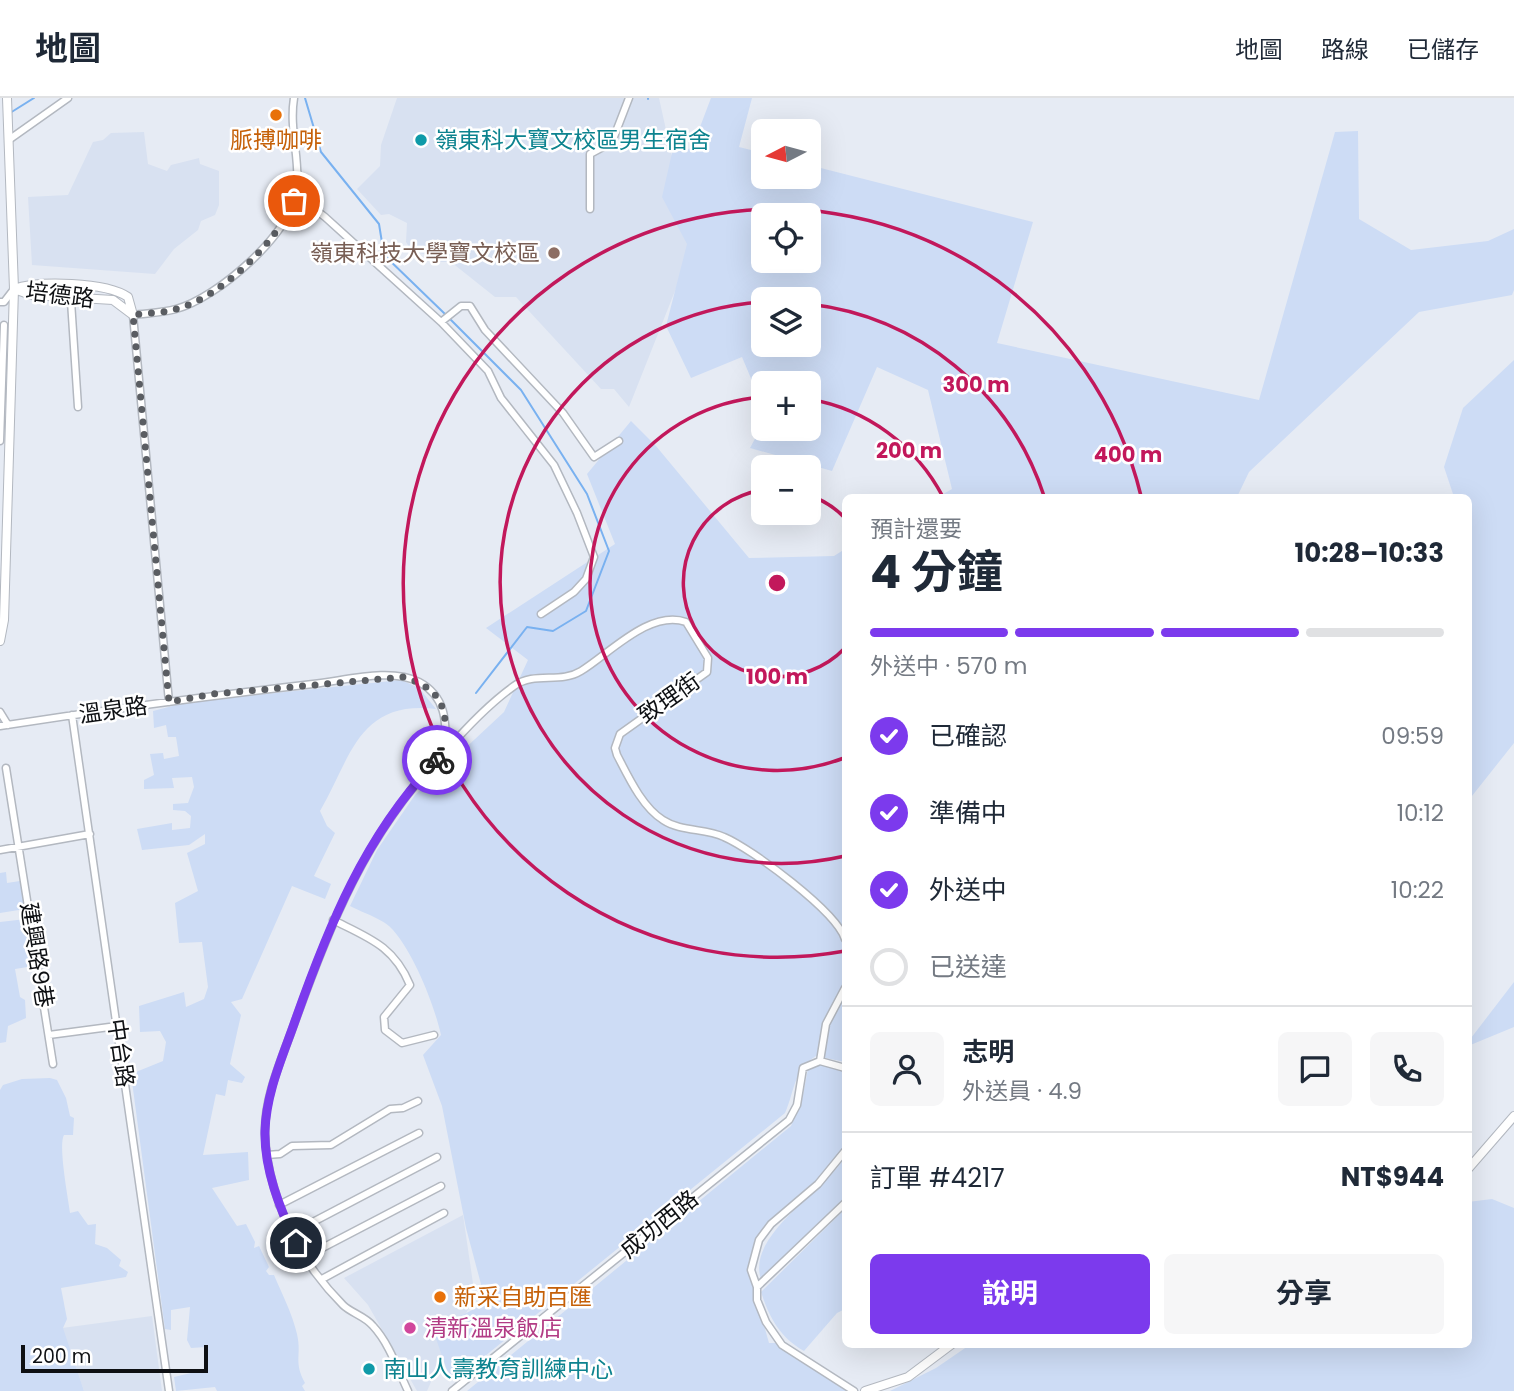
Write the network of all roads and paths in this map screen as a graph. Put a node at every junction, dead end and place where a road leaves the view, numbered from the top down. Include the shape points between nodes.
1 (68, 98) edge
2 (294, 98) edge
3 (629, 98) edge
4 (8, 101) edge
5 (9, 135) junction
6 (294, 201) junction
7 (590, 209) dead end
8 (70, 286) junction
9 (14, 289) junction
10 (69, 297) junction
11 (0, 302) edge
12 (133, 315) junction
13 (441, 322) junction
14 (4, 325) dead end
15 (78, 407) dead end
16 (0, 441) edge
17 (619, 441) dead end
18 (5, 453) edge
19 (541, 614) dead end
20 (0, 641) edge
21 (169, 702) junction
22 (0, 712) edge
23 (72, 715) junction
24 (4, 725) edge
25 (446, 751) junction
26 (6, 768) dead end
27 (90, 834) junction
28 (19, 846) junction
29 (0, 850) edge
30 (333, 920) junction
31 (842, 934) edge
32 (842, 994) edge
33 (117, 1026) junction
34 (49, 1035) junction
35 (434, 1035) dead end
36 (820, 1061) junction
37 (53, 1064) dead end
38 (842, 1067) edge
39 (418, 1101) dead end
40 (1514, 1116) edge
41 (419, 1133) dead end
42 (267, 1155) junction
43 (842, 1155) edge
44 (437, 1157) dead end
45 (1472, 1164) edge
46 (441, 1186) dead end
47 (279, 1205) junction
48 (842, 1206) edge
49 (444, 1213) dead end
50 (292, 1233) junction
51 (304, 1257) junction
52 (322, 1279) junction
53 (757, 1287) junction
54 (947, 1348) edge
55 (169, 1391) edge
56 (408, 1391) edge
57 (452, 1391) edge
58 (854, 1391) edge
59 (865, 1391) edge

1 - 5 street
2 - 6 street via 291,130 298,188
3 - 7 street via 612,142 590,154
4 - 5 street
5 - 9 street
6 - 12 street via 264,248 204,298 177,309
6 - 13 street via 304,201 325,217
8 - 9 street, 培德路 via 31,283
8 - 10 street
8 - 12 street, 培德路 via 119,291 128,297
9 - 10 street, 培德路
9 - 11 street, 培德路
9 - 18 street
10 - 12 street, 培德路 via 113,300
10 - 15 street
12 - 21 street
13 - 17 street via 461,306 470,306 485,330 563,413 594,457
13 - 19 street via 488,371 501,398 554,465 587,535 594,557 586,579
14 - 16 street
18 - 20 street
21 - 23 street, 溫泉路
21 - 25 street, 溫泉路 via 404,677 426,687 446,712
22 - 24 street
23 - 24 street, 溫泉路
23 - 27 street, 中台路
25 - 30 street via 387,821 353,875
25 - 31 street, 致理街 via 472,722 522,681 572,676 645,629 668,619 685,622 708,658 706,672 620,734 617,755 654,814 672,825 716,834 738,844 828,911
26 - 28 street, 建興路9巷
27 - 28 street
27 - 33 street, 中台路
28 - 29 street
28 - 34 street, 建興路9巷
30 - 35 street via 388,948 406,976 410,985 384,1017 385,1030 402,1043
30 - 42 street via 274,1079 266,1116
32 - 36 street via 826,1024
33 - 34 street
33 - 55 street, 中台路
34 - 37 street, 建興路9巷
36 - 38 street
36 - 57 street, 成功西路 via 803,1068 797,1105 789,1120
39 - 42 street via 390,1109 331,1145 292,1146
40 - 45 street
41 - 47 street
42 - 47 street
43 - 53 street via 759,1240 751,1270
44 - 50 street
46 - 51 street
47 - 50 street
48 - 53 street
49 - 52 street
50 - 51 street
51 - 52 street
52 - 56 street via 345,1308 373,1325
53 - 58 street via 766,1322 782,1345
54 - 59 street via 908,1377

